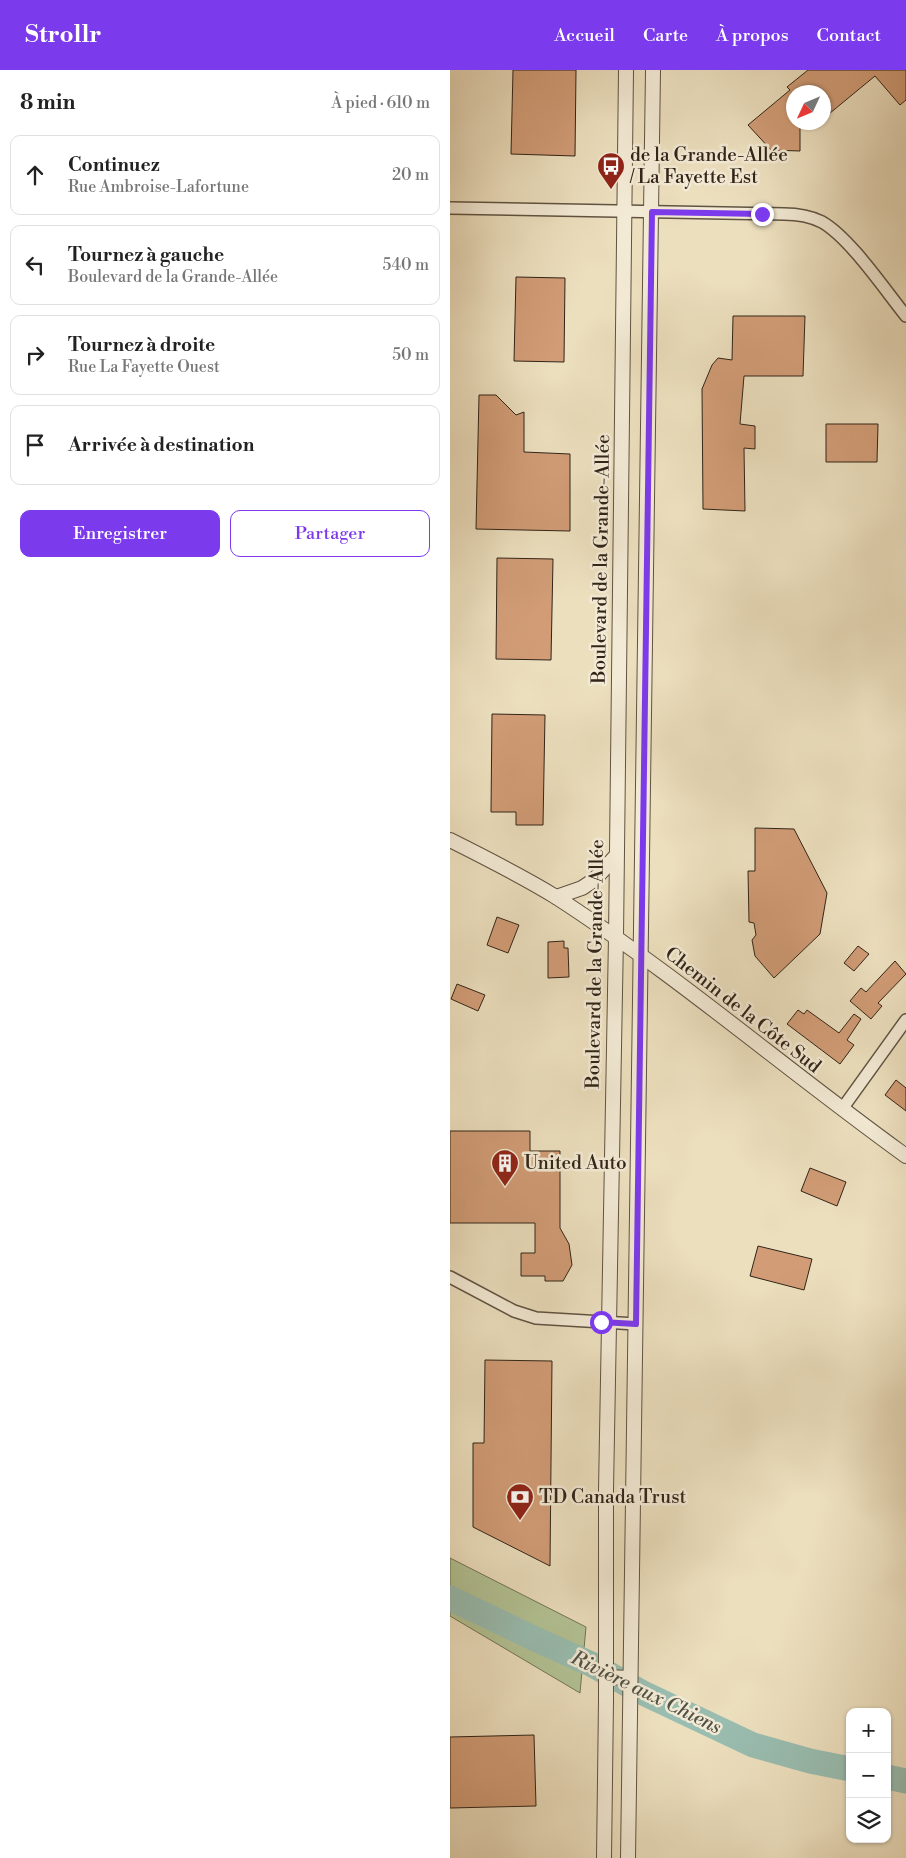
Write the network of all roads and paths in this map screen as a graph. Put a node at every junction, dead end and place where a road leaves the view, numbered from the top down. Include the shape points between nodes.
1 (626, 70) edge
2 (653, 70) edge
3 (450, 208) edge
4 (624, 211) junction
5 (652, 212) junction
6 (906, 316) edge
7 (450, 840) edge
8 (616, 856) junction
9 (556, 897) junction
10 (616, 937) junction
11 (640, 955) junction
12 (906, 1020) edge
13 (842, 1109) junction
14 (906, 1156) edge
15 (450, 1277) edge
16 (608, 1322) junction
17 (636, 1324) junction
18 (630, 1676) junction
19 (606, 1681) junction
20 (604, 1858) edge
21 (628, 1858) edge

1 - 4 street, Boulevard de la Grande-Allée
2 - 5 street
3 - 4 street
4 - 5 street
4 - 8 street, Boulevard de la Grande-Allée
5 - 6 street via 795,214 814,219 846,242
5 - 11 street
7 - 9 street, Chemin de la Côte Sud
8 - 9 street via 594,880
8 - 10 street, Boulevard de la Grande-Allée
9 - 10 street, Chemin de la Côte Sud
10 - 11 street, Chemin de la Côte Sud
10 - 16 street, Boulevard de la Grande-Allée
11 - 13 street, Chemin de la Côte Sud
11 - 17 street
12 - 13 street
13 - 14 street, Chemin de la Côte Sud
15 - 16 street via 522,1315
16 - 17 street
16 - 19 street, Boulevard de la Grande-Allée
17 - 18 street
18 - 19 street
18 - 21 street
19 - 20 street, Boulevard de la Grande-Allée

